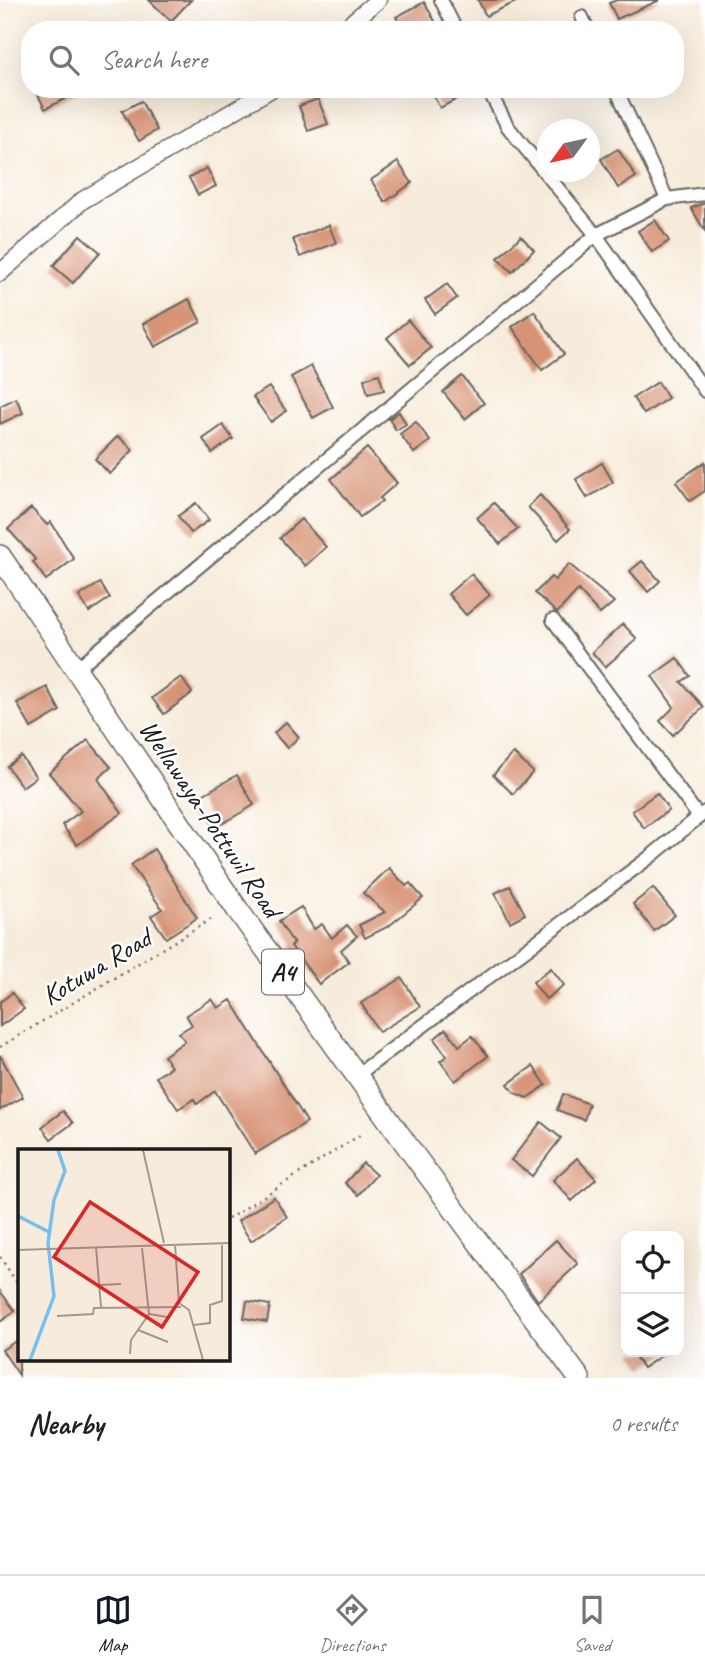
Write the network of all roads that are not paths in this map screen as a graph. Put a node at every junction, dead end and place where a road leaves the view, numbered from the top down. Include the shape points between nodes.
1 (378, 0) edge
2 (441, 0) edge
3 (582, 17) dead end
4 (353, 21) edge
5 (452, 21) edge
6 (584, 21) edge
7 (256, 98) edge
8 (493, 98) edge
9 (620, 98) edge
10 (705, 194) edge
11 (667, 199) junction
12 (596, 234) junction
13 (0, 273) edge
14 (705, 390) edge
15 (0, 556) edge
16 (553, 620) dead end
17 (77, 668) junction
18 (702, 814) edge
19 (357, 1075) junction
20 (579, 1378) edge

1 - 4 street
2 - 5 street
3 - 6 street
7 - 13 street via 83,200
8 - 12 street via 508,128
9 - 11 street
10 - 11 street
11 - 12 street
12 - 14 street
12 - 17 street
15 - 17 highway, Wellawaya-Pottuvil Road / A4
16 - 18 street
17 - 19 highway, Wellawaya-Pottuvil Road / A4 via 237,909
18 - 19 street
19 - 20 highway, Wellawaya-Pottuvil Road / A4

